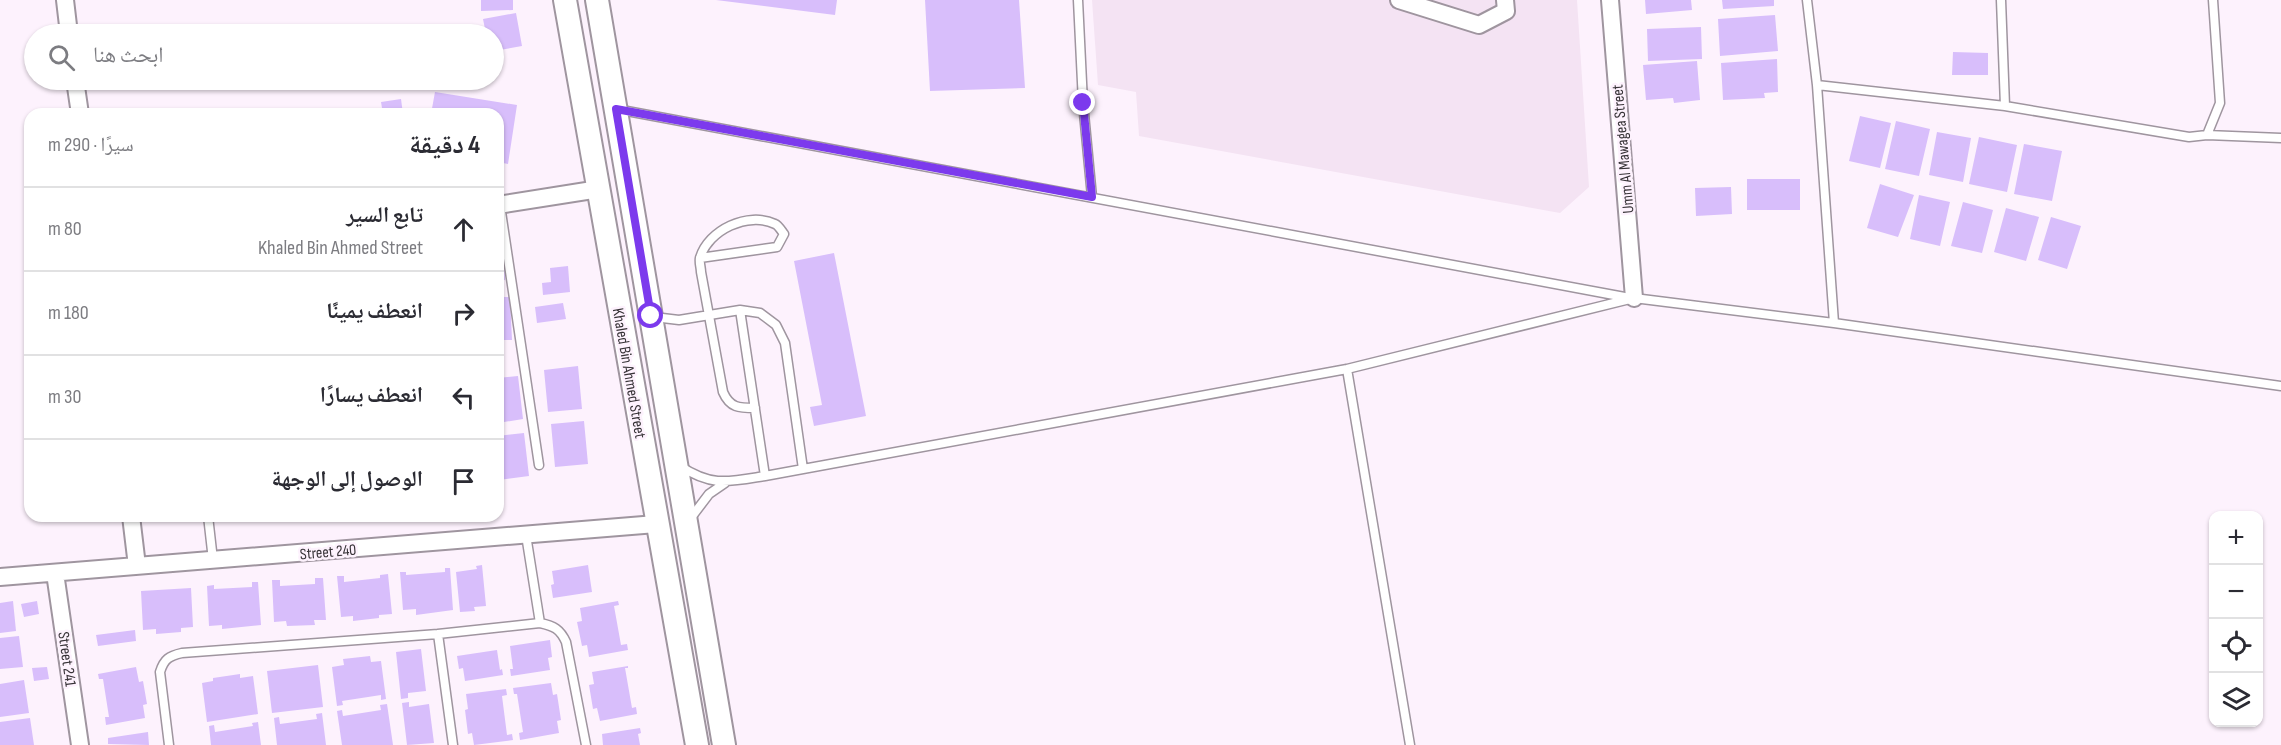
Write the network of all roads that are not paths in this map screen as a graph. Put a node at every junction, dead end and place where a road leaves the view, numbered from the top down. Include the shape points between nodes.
1 (65, 0) edge
2 (565, 0) edge
3 (597, 0) edge
4 (1078, 0) edge
5 (1399, 0) edge
6 (1505, 0) edge
7 (1610, 0) edge
8 (1807, 0) edge
9 (2001, 0) edge
10 (2213, 0) edge
11 (68, 24) edge
12 (1817, 85) junction
13 (76, 90) edge
14 (2005, 106) junction
15 (79, 108) edge
16 (616, 109) junction
17 (2207, 135) junction
18 (2281, 138) edge
19 (599, 189) junction
20 (1092, 197) junction
21 (504, 204) edge
22 (504, 238) edge
23 (700, 258) junction
24 (1634, 298) junction
25 (741, 310) junction
26 (709, 315) junction
27 (651, 316) junction
28 (1834, 323) junction
29 (1347, 369) junction
30 (2281, 386) edge
31 (754, 408) junction
32 (677, 464) junction
33 (539, 465) dead end
34 (803, 469) junction
35 (765, 476) junction
36 (725, 483) junction
37 (132, 522) edge
38 (208, 522) edge
39 (656, 524) junction
40 (687, 525) junction
41 (526, 535) junction
42 (213, 561) junction
43 (137, 566) junction
44 (56, 573) junction
45 (0, 577) edge
46 (540, 623) junction
47 (438, 634) junction
48 (80, 745) edge
49 (169, 745) edge
50 (453, 745) edge
51 (586, 745) edge
52 (697, 745) edge
53 (724, 745) edge
54 (1410, 745) edge

1 - 11 street
2 - 19 main road, Khaled Bin Ahmed Street
3 - 16 main road, Khaled Bin Ahmed Street
4 - 20 lane
5 - 6 street via 1479,25 1506,11
7 - 24 street, Umm Al Mawagea Street
8 - 12 lane
9 - 14 lane
10 - 17 lane via 2220,103
12 - 14 lane
12 - 28 lane
13 - 15 street
14 - 17 lane via 2189,137
16 - 20 lane
16 - 27 main road, Khaled Bin Ahmed Street
17 - 18 lane
19 - 21 street
19 - 39 main road, Khaled Bin Ahmed Street
20 - 24 lane
22 - 33 lane
23 - 23 lane via 777,247 784,234 776,224 738,222 722,230
23 - 26 lane
24 - 28 lane
24 - 29 lane
25 - 26 lane
25 - 31 lane
25 - 34 lane via 760,313 776,325 785,343
26 - 27 lane via 679,320
26 - 31 lane via 727,401 733,406
27 - 32 main road, Khaled Bin Ahmed Street
28 - 30 lane
29 - 34 lane
29 - 54 lane
31 - 35 lane
32 - 36 lane via 691,474
32 - 40 main road, Khaled Bin Ahmed Street
34 - 35 lane
35 - 36 lane
36 - 40 lane via 696,508
37 - 43 street
38 - 42 lane
39 - 41 street, Street 240
39 - 52 main road, Khaled Bin Ahmed Street
40 - 53 main road, Khaled Bin Ahmed Street
41 - 42 street, Street 240
41 - 46 lane
42 - 43 street, Street 240
43 - 44 street, Street 240
44 - 45 street, Street 240
44 - 48 street, Street 241
46 - 47 lane
46 - 51 lane via 560,630 566,642
47 - 49 lane via 182,652 170,656 160,672
47 - 50 lane

